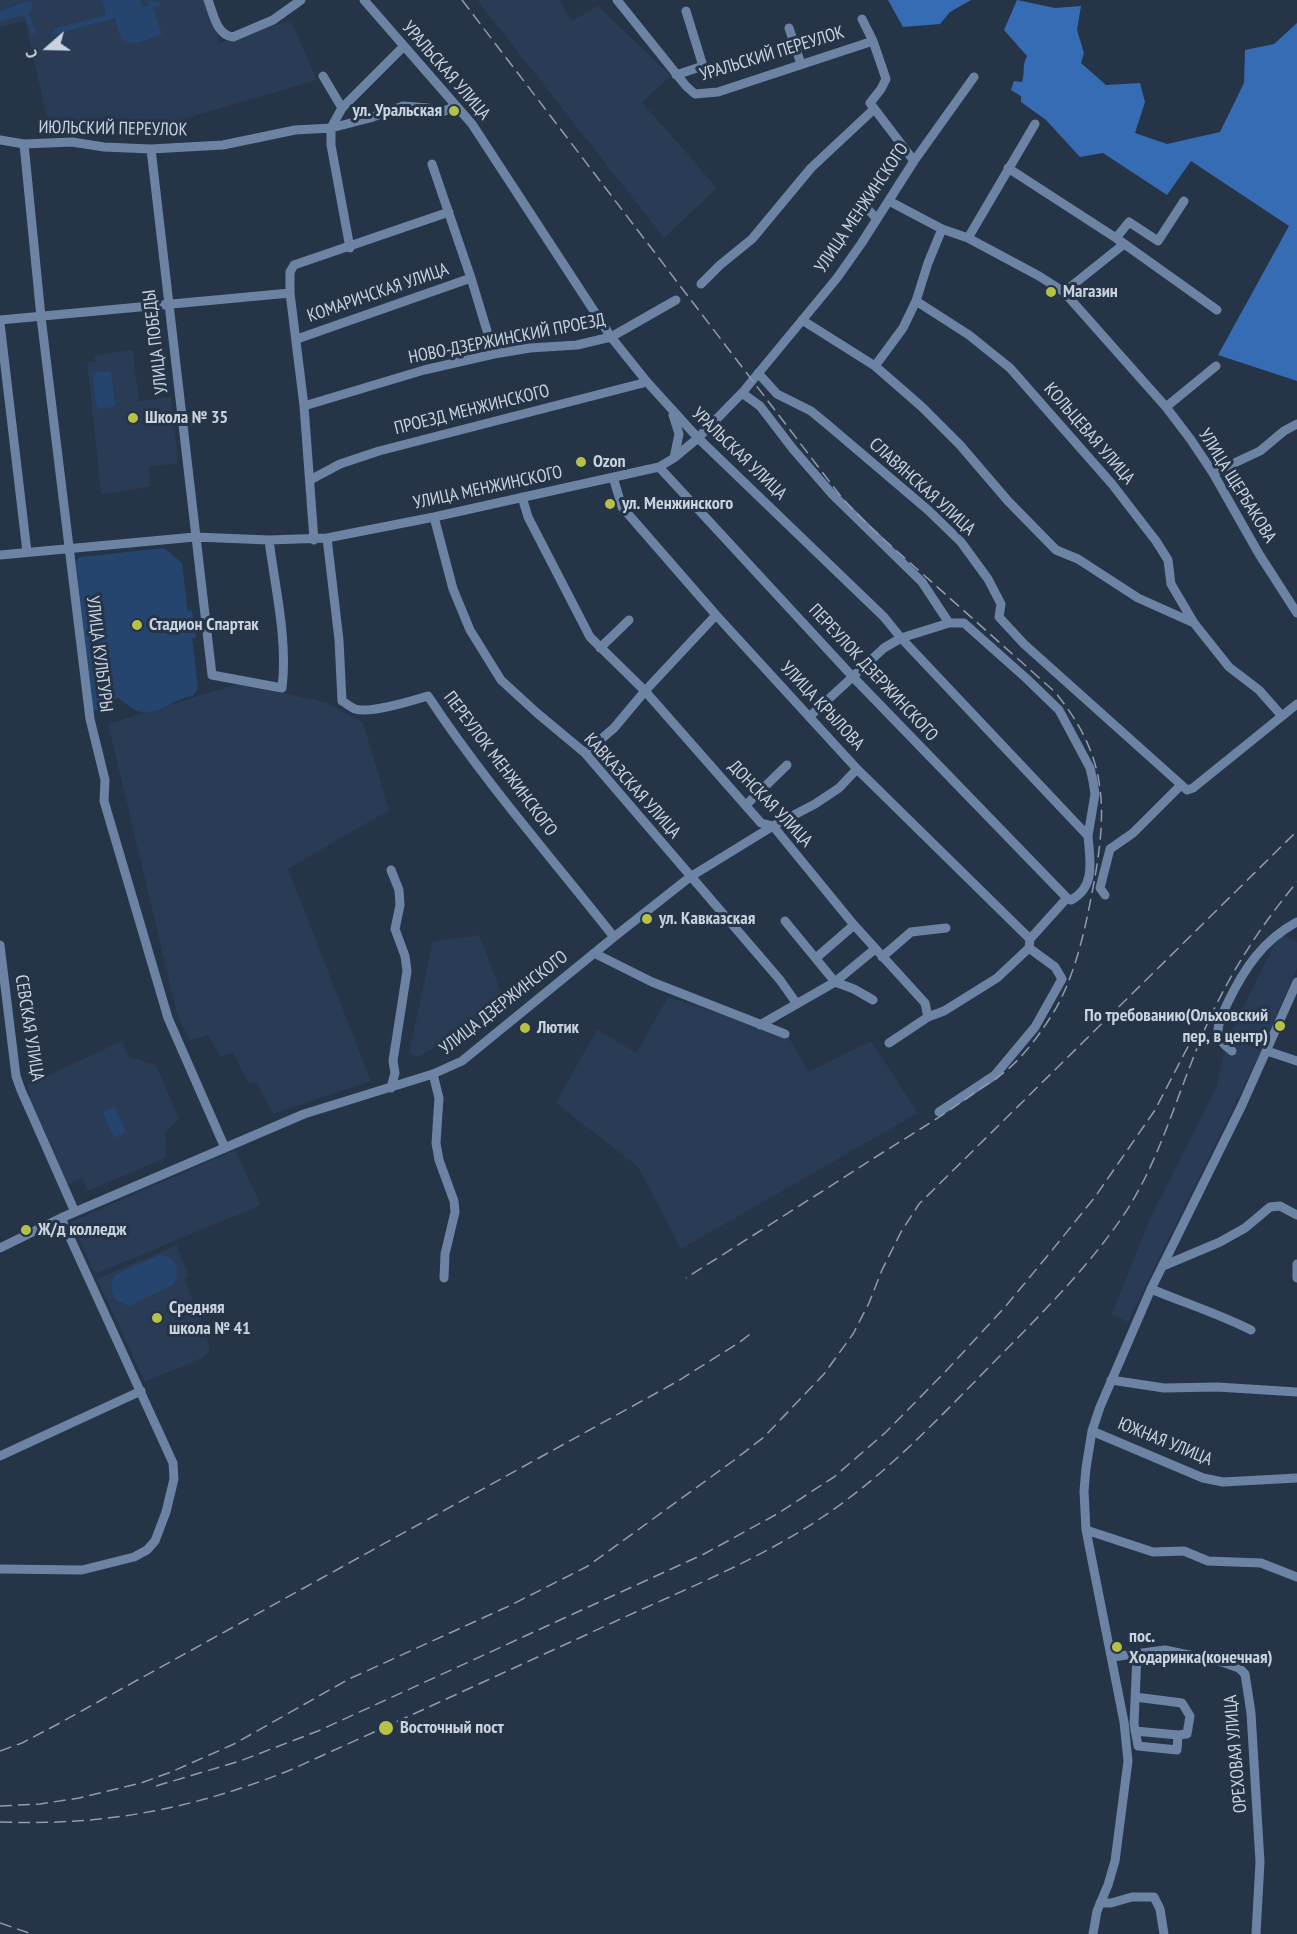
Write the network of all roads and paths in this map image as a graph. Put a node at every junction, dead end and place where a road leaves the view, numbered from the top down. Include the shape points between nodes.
1 (208, 0) edge
2 (301, 0) edge
3 (364, 0) edge
4 (617, 0) edge
5 (686, 12) dead end
6 (862, 19) dead end
7 (789, 28) dead end
8 (873, 41) junction
9 (404, 47) junction
10 (801, 64) junction
11 (676, 75) junction
12 (323, 76) dead end
13 (974, 77) dead end
14 (456, 106) junction
15 (342, 108) junction
16 (873, 110) junction
17 (1035, 124) dead end
18 (331, 128) junction
19 (0, 141) edge
20 (24, 144) junction
21 (152, 149) junction
22 (914, 161) junction
23 (432, 164) dead end
24 (1008, 168) junction
25 (889, 201) junction
26 (1184, 201) dead end
27 (861, 202) dead end
28 (449, 212) junction
29 (877, 219) junction
30 (942, 229) junction
31 (969, 238) junction
32 (1120, 241) junction
33 (350, 248) junction
34 (471, 278) junction
35 (701, 284) dead end
36 (1064, 292) junction
37 (290, 293) junction
38 (676, 300) dead end
39 (916, 301) junction
40 (169, 304) junction
41 (1216, 310) dead end
42 (41, 317) junction
43 (802, 320) junction
44 (0, 322) edge
45 (611, 337) junction
46 (297, 339) junction
47 (494, 354) junction
48 (875, 366) junction
49 (1216, 366) dead end
50 (758, 373) junction
51 (647, 382) junction
52 (742, 393) junction
53 (304, 406) junction
54 (1166, 407) junction
55 (671, 410) junction
56 (1297, 424) edge
57 (698, 438) junction
58 (674, 458) junction
59 (658, 466) junction
60 (1214, 472) junction
61 (614, 477) junction
62 (310, 480) junction
63 (522, 497) junction
64 (434, 517) junction
65 (195, 537) junction
66 (327, 538) junction
67 (269, 540) junction
68 (314, 540) junction
69 (69, 548) junction
70 (27, 552) junction
71 (0, 555) edge
72 (1297, 613) edge
73 (716, 615) junction
74 (629, 620) dead end
75 (949, 623) junction
76 (1194, 623) junction
77 (901, 638) junction
78 (600, 648) junction
79 (852, 676) junction
80 (645, 691) junction
81 (1297, 704) edge
82 (1282, 716) junction
83 (809, 717) junction
84 (585, 753) junction
85 (787, 765) dead end
86 (857, 769) junction
87 (1181, 785) junction
88 (746, 805) junction
89 (773, 826) junction
90 (1088, 836) junction
91 (391, 870) dead end
92 (690, 877) junction
93 (1105, 896) dead end
94 (1067, 898) junction
95 (785, 921) dead end
96 (1297, 922) edge
97 (854, 925) junction
98 (946, 928) dead end
99 (614, 937) junction
100 (1029, 943) junction
101 (0, 945) edge
102 (594, 953) junction
103 (879, 953) junction
104 (816, 958) junction
105 (835, 982) junction
106 (1297, 982) edge
107 (873, 999) dead end
108 (796, 1004) junction
109 (928, 1017) junction
110 (760, 1025) junction
111 (785, 1034) dead end
112 (889, 1043) dead end
113 (1232, 1051) dead end
114 (1267, 1051) junction
115 (1295, 1058) edge
116 (433, 1074) junction
117 (391, 1088) junction
118 (939, 1112) dead end
119 (225, 1148) junction
120 (75, 1212) junction
121 (1297, 1215) edge
122 (61, 1218) junction
123 (0, 1248) edge
124 (1297, 1264) edge
125 (1162, 1266) junction
126 (444, 1278) dead end
127 (1297, 1278) edge
128 (1151, 1289) junction
129 (1251, 1330) dead end
130 (1111, 1380) junction
131 (141, 1391) junction
132 (1297, 1392) edge
133 (1092, 1431) junction
134 (0, 1456) edge
135 (1297, 1478) edge
136 (1086, 1530) junction
137 (0, 1569) edge
138 (1297, 1577) edge
139 (1137, 1654) junction
140 (1112, 1657) junction
141 (1135, 1697) junction
142 (1135, 1731) junction
143 (1178, 1735) junction
144 (1100, 1903) junction
145 (1093, 1934) edge
146 (1164, 1934) edge
147 (1256, 1934) edge

1 - 2 street via 227,37 273,20
3 - 9 street, УРАЛЬСКАЯ УЛИЦА
4 - 11 street, УРАЛЬСКИЙ ПЕРЕУЛОК
5 - 11 street via 703,66
6 - 8 street
7 - 10 street
8 - 10 street, УРАЛЬСКИЙ ПЕРЕУЛОК
8 - 16 street via 886,79 870,104
9 - 14 street, УРАЛЬСКАЯ УЛИЦА
9 - 15 street
10 - 11 street, УРАЛЬСКИЙ ПЕРЕУЛОК via 708,94 695,94
12 - 15 street
13 - 22 street, УЛИЦА МЕНЖИНСКОГО
14 - 18 street, ИЮЛЬСКИЙ ПЕРЕУЛОК via 442,112 403,106
14 - 45 street, УРАЛЬСКАЯ УЛИЦА via 504,171
15 - 18 street
16 - 22 street
16 - 35 street via 811,168 752,239
17 - 24 street
18 - 21 street, ИЮЛЬСКИЙ ПЕРЕУЛОК via 295,130 223,145
18 - 33 street
19 - 20 street, ИЮЛЬСКИЙ ПЕРЕУЛОК
20 - 21 street, ИЮЛЬСКИЙ ПЕРЕУЛОК via 72,142
20 - 42 street, УЛИЦА КУЛЬТУРЫ
21 - 40 street, УЛИЦА ПОБЕДЫ
22 - 25 street, УЛИЦА МЕНЖИНСКОГО
23 - 28 street
24 - 31 street
24 - 32 street
25 - 29 street, УЛИЦА МЕНЖИНСКОГО
25 - 30 street, УЛИЦА ЩЕРБАКОВА
26 - 32 street via 1158,241 1129,222
27 - 29 street
28 - 33 street
28 - 34 street
29 - 43 street, УЛИЦА МЕНЖИНСКОГО via 837,278
30 - 31 street, УЛИЦА ЩЕРБАКОВА
30 - 39 street
31 - 36 street, УЛИЦА ЩЕРБАКОВА
32 - 36 street
32 - 41 street
33 - 37 street via 294,265
34 - 46 street, КОМАРИЧСКАЯ УЛИЦА
34 - 47 street
36 - 54 street, УЛИЦА ЩЕРБАКОВА
37 - 40 street
37 - 46 street
38 - 45 street, НОВО-ДЗЕРЖИНСКИЙ ПРОЕЗД
39 - 48 street via 903,328
39 - 76 street, КОЛЬЦЕВАЯ УЛИЦА via 969,335 1010,368 1112,484 1168,560 1171,584
40 - 42 street
40 - 65 street, УЛИЦА ПОБЕДЫ
42 - 44 street
42 - 69 street, УЛИЦА КУЛЬТУРЫ
43 - 48 street, КОЛЬЦЕВАЯ УЛИЦА
43 - 50 street, УЛИЦА МЕНЖИНСКОГО
44 - 70 street
45 - 47 street, НОВО-ДЗЕРЖИНСКИЙ ПРОЕЗД via 577,345
45 - 51 street, УРАЛЬСКАЯ УЛИЦА
46 - 53 street
47 - 53 street, НОВО-ДЗЕРЖИНСКИЙ ПРОЕЗД via 423,370
48 - 76 street, КОЛЬЦЕВАЯ УЛИЦА via 960,445 1056,550 1078,559 1138,598
49 - 54 street
50 - 52 street, УЛИЦА МЕНЖИНСКОГО
50 - 87 street, СЛАВЯНСКАЯ УЛИЦА via 777,394 811,411 828,425 952,534 988,579 1000,604 999,617
51 - 55 street, УРАЛЬСКАЯ УЛИЦА
51 - 62 street, ПРОЕЗД МЕНЖИНСКОГО via 379,451 340,464
52 - 57 street, УЛИЦА МЕНЖИНСКОГО
52 - 75 street via 760,406 832,494 922,582
53 - 62 street
54 - 60 street, УЛИЦА ЩЕРБАКОВА
55 - 57 street, УРАЛЬСКАЯ УЛИЦА
55 - 58 street via 679,434
56 - 60 street via 1260,451
57 - 58 street, УЛИЦА МЕНЖИНСКОГО
57 - 77 street, УРАЛЬСКАЯ УЛИЦА via 884,617
58 - 59 street, УЛИЦА МЕНЖИНСКОГО
59 - 61 street, УЛИЦА МЕНЖИНСКОГО
59 - 79 street, ПЕРЕУЛОК ДЗЕРЖИНСКОГО
60 - 72 street, УЛИЦА ЩЕРБАКОВА
61 - 63 street, УЛИЦА МЕНЖИНСКОГО
61 - 73 street, УЛИЦА КРЫЛОВА via 622,507
62 - 68 street
63 - 64 street, УЛИЦА МЕНЖИНСКОГО
63 - 78 street, ДОНСКАЯ УЛИЦА via 528,517 590,637
64 - 66 street, УЛИЦА МЕНЖИНСКОГО
64 - 84 street, КАВКАЗСКАЯ УЛИЦА via 453,589 487,659 501,680
65 - 67 street, УЛИЦА МЕНЖИНСКОГО
65 - 67 street, УЛИЦА ПОБЕДЫ via 212,675 282,688 283,660
65 - 69 street, УЛИЦА МЕНЖИНСКОГО
66 - 68 street, УЛИЦА МЕНЖИНСКОГО
66 - 99 street, ПЕРЕУЛОК МЕНЖИНСКОГО via 342,701 363,710 428,696 516,816
67 - 68 street, УЛИЦА МЕНЖИНСКОГО
69 - 70 street, УЛИЦА МЕНЖИНСКОГО
69 - 119 street, УЛИЦА КУЛЬТУРЫ via 90,719 105,780 104,801 168,1018
70 - 71 street, УЛИЦА МЕНЖИНСКОГО
73 - 80 street
73 - 83 street, УЛИЦА КРЫЛОВА
74 - 78 street
75 - 77 street
75 - 90 street via 964,623 1059,710 1093,781 1095,794
76 - 82 street, КОЛЬЦЕВАЯ УЛИЦА via 1229,667 1259,690
77 - 79 street
77 - 90 street, УРАЛЬСКАЯ УЛИЦА
78 - 80 street, ДОНСКАЯ УЛИЦА
79 - 83 street
79 - 94 street, ПЕРЕУЛОК ДЗЕРЖИНСКОГО
80 - 84 street via 614,728
80 - 88 street, ДОНСКАЯ УЛИЦА
81 - 82 street
82 - 87 street, СЛАВЯНСКАЯ УЛИЦА via 1193,788 1187,790
83 - 86 street, УЛИЦА КРЫЛОВА
84 - 92 street, КАВКАЗСКАЯ УЛИЦА
85 - 88 street
86 - 89 street, УЛИЦА ДЗЕРЖИНСКОГО via 840,788
86 - 100 street, УЛИЦА КРЫЛОВА
87 - 93 street via 1133,833 1110,849 1100,888
88 - 89 street, ДОНСКАЯ УЛИЦА via 761,822
89 - 92 street, УЛИЦА ДЗЕРЖИНСКОГО
89 - 97 street, ДОНСКАЯ УЛИЦА
90 - 94 street via 1090,876 1078,896
91 - 117 street via 400,898 395,929 407,971
92 - 99 street, УЛИЦА ДЗЕРЖИНСКОГО
92 - 108 street, КАВКАЗСКАЯ УЛИЦА via 780,980
94 - 100 street
95 - 104 street
96 - 113 street via 1266,945 1236,985 1218,1031 1221,1041
97 - 103 street, ДОНСКАЯ УЛИЦА
97 - 104 street
98 - 103 street via 911,932
99 - 102 street, УЛИЦА ДЗЕРЖИНСКОГО
100 - 109 street via 997,978
100 - 118 street, УЛИЦА КРЫЛОВА via 1062,979 1035,1027 1001,1068 971,1093
101 - 120 street, СЕВСКАЯ УЛИЦА via 16,1076
102 - 110 street via 652,982
102 - 116 street, УЛИЦА ДЗЕРЖИНСКОГО via 462,1061
103 - 105 street
103 - 109 street, ДОНСКАЯ УЛИЦА via 925,1004
104 - 105 street
105 - 107 street
105 - 108 street
106 - 114 street
108 - 110 street
109 - 112 street
110 - 111 street
114 - 115 street
114 - 125 street
116 - 117 street, УЛИЦА ДЗЕРЖИНСКОГО
116 - 126 street via 439,1098 438,1160 454,1201
117 - 119 street, УЛИЦА ДЗЕРЖИНСКОГО via 304,1114
119 - 120 street, УЛИЦА ДЗЕРЖИНСКОГО
120 - 122 street, УЛИЦА ДЗЕРЖИНСКОГО
121 - 125 street via 1280,1206 1270,1207 1220,1242
122 - 123 street, УЛИЦА ДЗЕРЖИНСКОГО
122 - 131 street
124 - 127 street
125 - 128 street
128 - 129 street
128 - 130 street
130 - 132 street via 1164,1388
130 - 133 street
131 - 134 street
131 - 137 street via 173,1463 174,1479 155,1541 135,1557 82,1570
133 - 135 street, ЮЖНАЯ УЛИЦА via 1203,1478 1223,1482
133 - 136 street via 1085,1480
136 - 138 street via 1153,1552 1184,1551 1208,1562 1260,1563
136 - 140 street
139 - 140 street, ОРЕХОВАЯ УЛИЦА
139 - 141 street
139 - 147 street, ОРЕХОВАЯ УЛИЦА via 1165,1650 1222,1662 1245,1674 1260,1862
140 - 144 street via 1124,1722 1127,1770 1115,1861
141 - 142 street
141 - 143 street via 1182,1703 1190,1716 1187,1734
142 - 143 street
142 - 143 street via 1138,1746 1177,1750
144 - 145 street
144 - 146 street via 1140,1896 1154,1898

